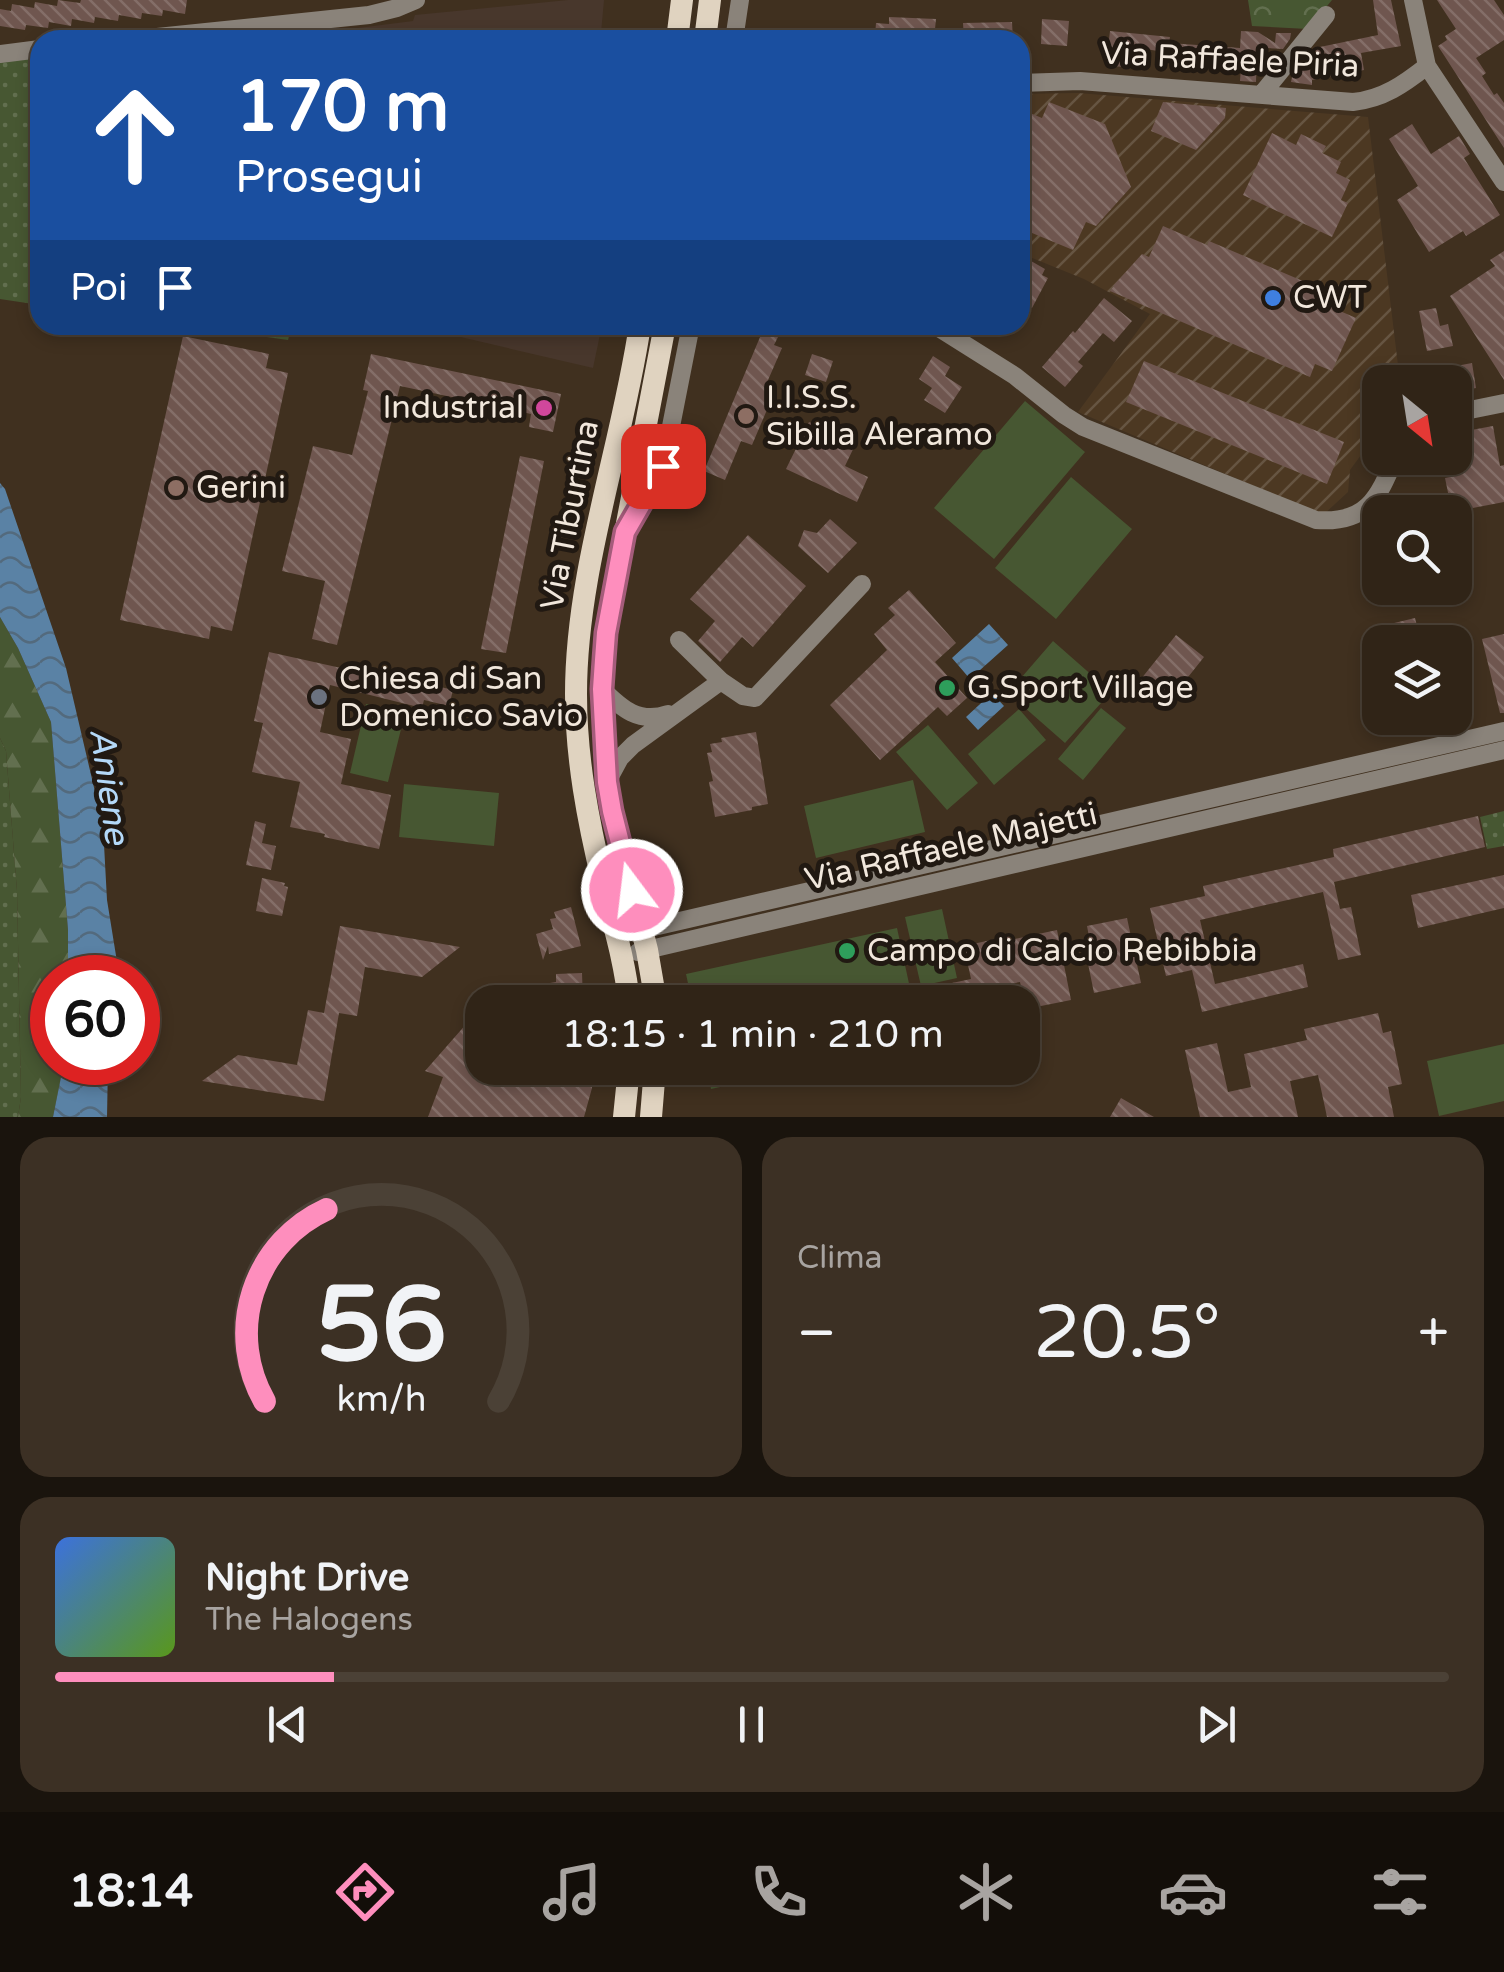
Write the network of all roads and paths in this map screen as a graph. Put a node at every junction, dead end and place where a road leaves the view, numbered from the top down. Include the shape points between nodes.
1 (416, 0) edge
2 (682, 0) edge
3 (710, 0) edge
4 (740, 0) edge
5 (1413, 0) edge
6 (1326, 15) dead end
7 (224, 30) edge
8 (678, 30) edge
9 (706, 30) edge
10 (736, 30) edge
11 (30, 51) edge
12 (0, 54) edge
13 (1427, 66) junction
14 (1030, 83) edge
15 (1260, 96) junction
16 (1504, 182) edge
17 (638, 335) edge
18 (663, 335) edge
19 (689, 335) edge
20 (950, 335) edge
21 (1504, 403) edge
22 (1472, 410) edge
23 (1389, 475) edge
24 (625, 532) junction
25 (862, 584) dead end
26 (678, 640) dead end
27 (721, 681) junction
28 (602, 689) junction
29 (678, 710) junction
30 (1504, 731) edge
31 (1504, 750) edge
32 (607, 782) junction
33 (1267, 796) junction
34 (1169, 818) junction
35 (716, 912) junction
36 (721, 933) junction
37 (645, 939) junction
38 (620, 946) junction
39 (626, 985) edge
40 (653, 985) edge
41 (627, 1085) edge
42 (654, 1085) edge
43 (624, 1117) edge
44 (651, 1117) edge

1 - 7 street via 369,15
2 - 8 main road
3 - 9 main road
4 - 10 street
5 - 13 street
6 - 15 street
11 - 12 street
13 - 15 street, Via Raffaele Piria via 1392,92 1366,101
13 - 16 street
14 - 15 street, Via Raffaele Piria
17 - 38 main road, Via Tiburtina via 584,598 576,670 584,790
18 - 24 main road, Via Tiburtina
19 - 24 street via 663,466
20 - 23 street via 1083,427 1312,519 1338,520 1366,509
21 - 22 street
24 - 28 main road, Via Tiburtina
25 - 27 street via 756,698
26 - 27 street
27 - 29 street
28 - 29 street via 638,716
28 - 32 main road, Via Tiburtina
29 - 32 street via 620,758
30 - 33 street, Via Raffaele Majetti
31 - 33 street, Via Raffaele Majetti
32 - 37 main road, Via Tiburtina
33 - 34 street, Via Raffaele Majetti
34 - 35 street, Via Raffaele Majetti
34 - 36 street, Via Raffaele Majetti
35 - 36 street
35 - 37 street, Via Raffaele Majetti
36 - 37 street, Via Raffaele Majetti
37 - 38 street
37 - 40 main road, Via Tiburtina
38 - 39 main road, Via Tiburtina
41 - 43 main road
42 - 44 main road

